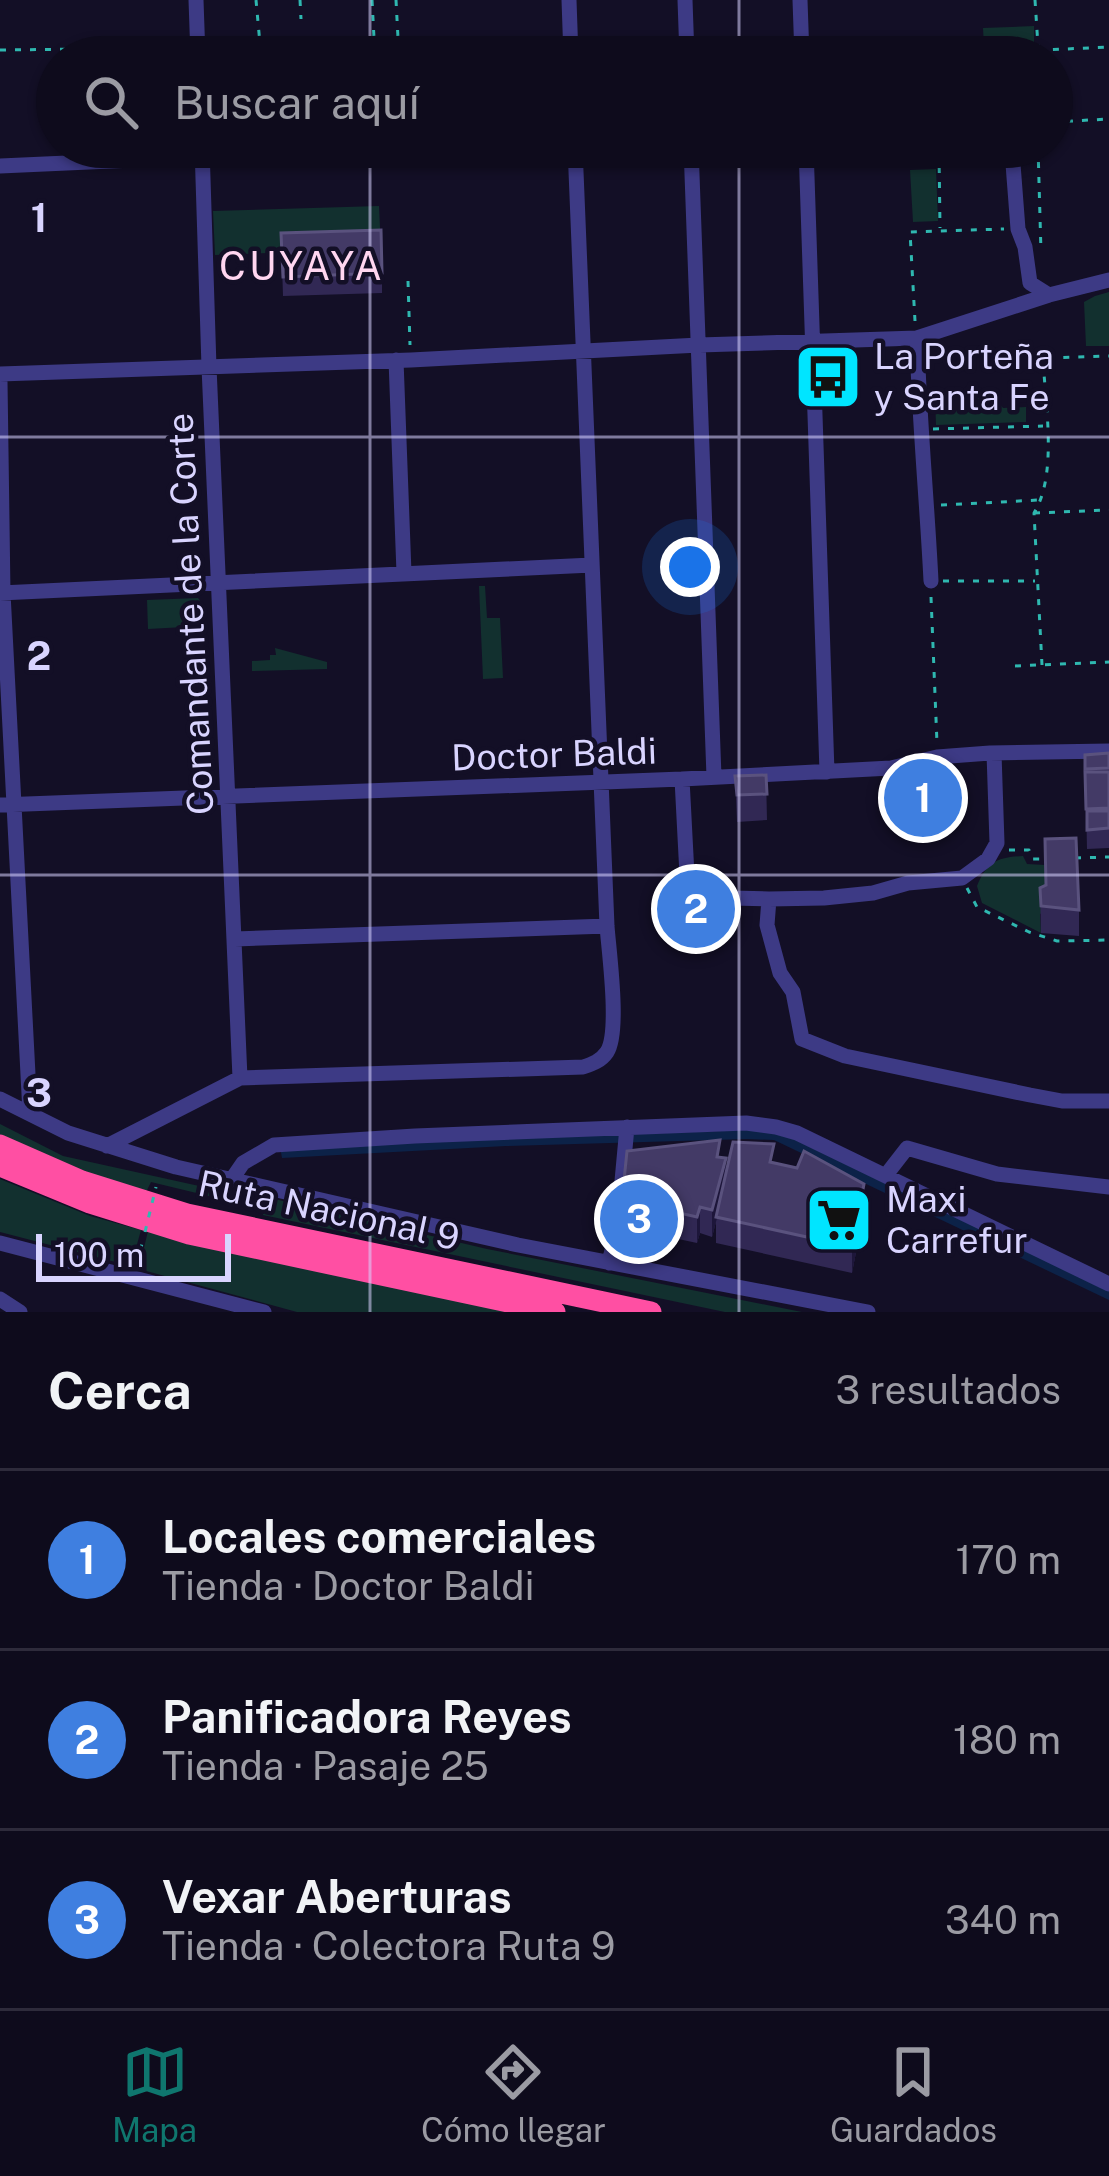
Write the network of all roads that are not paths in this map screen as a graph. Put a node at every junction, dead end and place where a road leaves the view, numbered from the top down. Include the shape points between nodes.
1 (196, 0) edge
2 (568, 0) edge
3 (685, 0) edge
4 (800, 0) edge
5 (197, 36) edge
6 (570, 36) edge
7 (686, 36) edge
8 (801, 36) edge
9 (36, 164) edge
10 (0, 166) edge
11 (202, 168) edge
12 (576, 168) edge
13 (692, 168) edge
14 (807, 168) edge
15 (1013, 168) edge
16 (1109, 280) edge
17 (1049, 295) junction
18 (916, 338) junction
19 (814, 341) junction
20 (699, 345) junction
21 (585, 352) junction
22 (404, 360) junction
23 (208, 367) junction
24 (0, 377) edge
25 (592, 565) junction
26 (404, 573) junction
27 (219, 581) junction
28 (931, 581) road end
29 (1, 593) edge
30 (1109, 751) edge
31 (994, 753) junction
32 (827, 772) junction
33 (714, 777) junction
34 (682, 779) junction
35 (602, 782) junction
36 (228, 796) junction
37 (7, 805) edge
38 (770, 899) junction
39 (608, 926) junction
40 (235, 939) junction
41 (240, 1078) junction
42 (0, 1100) edge
43 (1109, 1101) edge
44 (31, 1113) junction
45 (626, 1134) junction
46 (0, 1145) edge
47 (107, 1146) junction
48 (0, 1170) edge
49 (886, 1175) junction
50 (232, 1179) junction
51 (1109, 1187) edge
52 (0, 1243) edge
53 (609, 1263) junction
54 (1109, 1285) edge
55 (0, 1299) edge
56 (20, 1312) edge
57 (265, 1312) edge
58 (555, 1312) edge
59 (651, 1312) edge
60 (868, 1312) edge

1 - 5 street
2 - 6 street
3 - 7 street
4 - 8 street
9 - 10 street
11 - 23 street, Comandante de la Corte
12 - 21 street
13 - 20 street
14 - 19 street
15 - 17 street via 1030,283
16 - 17 street
17 - 18 street
18 - 19 street
18 - 28 street
19 - 20 street
19 - 32 street
20 - 21 street
20 - 33 street
21 - 22 street
21 - 25 street
22 - 23 street
22 - 26 street
23 - 24 street
23 - 27 street, Comandante de la Corte
24 - 29 street
25 - 26 street
25 - 35 street
26 - 27 street
27 - 29 street
27 - 36 street, Comandante de la Corte
29 - 37 street
30 - 31 street, Doctor Baldi
31 - 32 street, Doctor Baldi
31 - 38 street via 997,843 962,878
32 - 33 street, Doctor Baldi
33 - 34 street, Doctor Baldi
34 - 35 street, Doctor Baldi
34 - 38 street via 690,882 731,898
35 - 36 street, Doctor Baldi
35 - 39 street
36 - 37 street, Doctor Baldi
36 - 40 street, Comandante de la Corte
37 - 44 street
38 - 43 street via 766,925 802,1039 1030,1096
39 - 40 street
39 - 41 street via 614,1030 598,1061
40 - 41 street, Comandante de la Corte
41 - 47 street
42 - 44 street
44 - 47 street
45 - 49 street via 776,1127
45 - 50 street via 274,1145
45 - 53 street
46 - 59 highway, Ruta Nacional 9 via 187,1214
47 - 50 street
48 - 58 highway, Ruta Nacional 9 via 188,1234
49 - 51 street via 907,1148 997,1174
49 - 54 street
50 - 53 street
52 - 57 street
53 - 60 street
55 - 56 street

